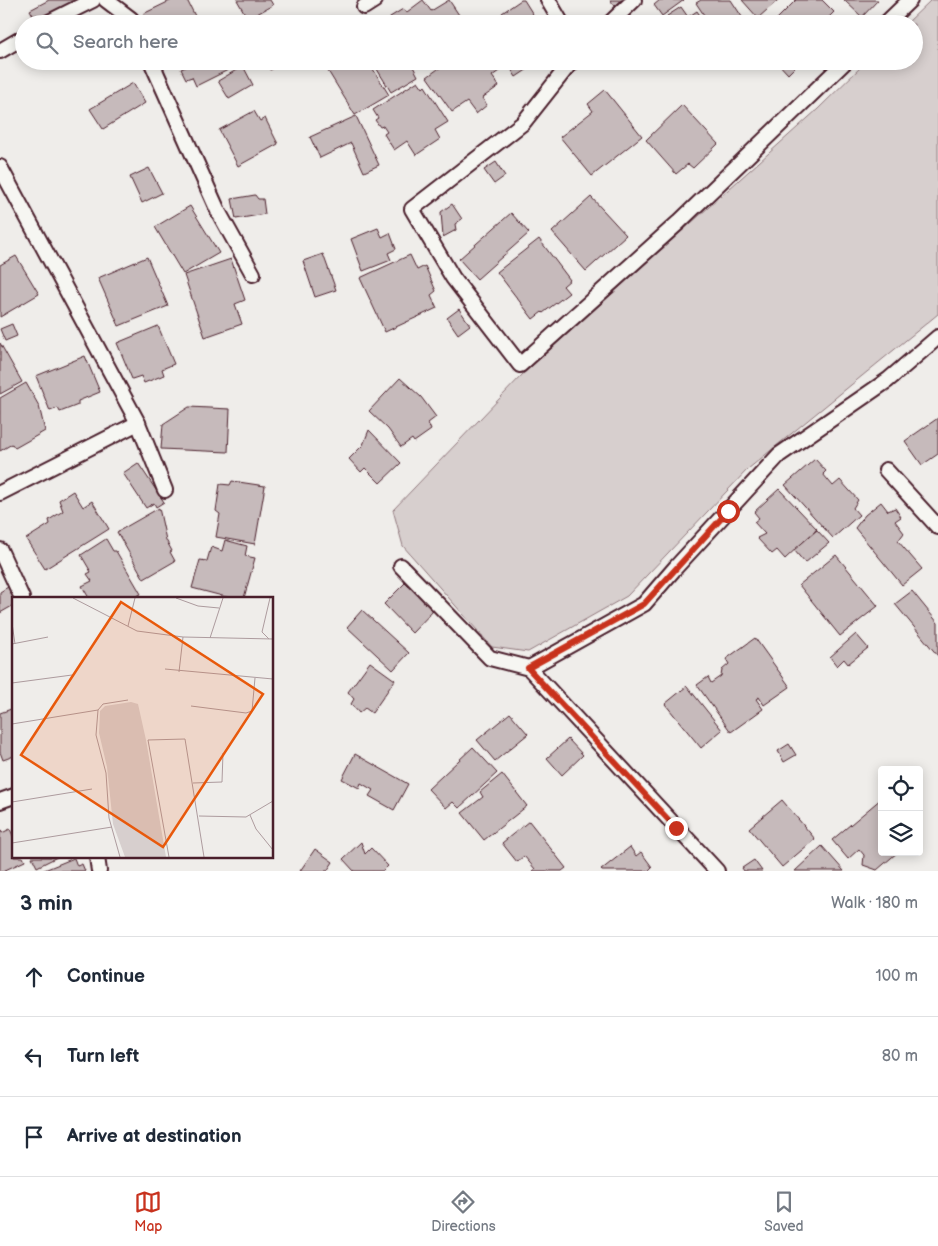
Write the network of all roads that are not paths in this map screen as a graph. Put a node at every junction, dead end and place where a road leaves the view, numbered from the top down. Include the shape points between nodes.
1 (93, 0) edge
2 (106, 0) edge
3 (548, 0) edge
4 (634, 0) edge
5 (910, 0) edge
6 (63, 15) edge
7 (126, 15) edge
8 (557, 15) edge
9 (618, 15) edge
10 (894, 15) edge
11 (15, 42) edge
12 (0, 51) edge
13 (155, 70) edge
14 (565, 70) edge
15 (837, 70) edge
16 (0, 167) edge
17 (253, 274) dead end
18 (938, 337) edge
19 (138, 423) junction
20 (886, 470) dead end
21 (165, 490) dead end
22 (0, 492) edge
23 (938, 527) edge
24 (0, 550) edge
25 (402, 566) dead end
26 (22, 597) edge
27 (528, 668) junction
28 (12, 797) edge
29 (0, 801) edge
30 (97, 858) edge
31 (99, 871) edge
32 (717, 871) edge

1 - 6 street
2 - 7 street
3 - 8 street
4 - 9 street
5 - 10 street
11 - 12 street
13 - 17 street via 218,211
14 - 15 street via 523,123 412,209 453,278 520,365 679,222
16 - 19 street
18 - 27 street via 888,380 780,455 644,604
19 - 21 street
19 - 22 street
20 - 23 street
24 - 26 street
25 - 27 street via 490,658
27 - 32 street
28 - 29 street
30 - 31 street

